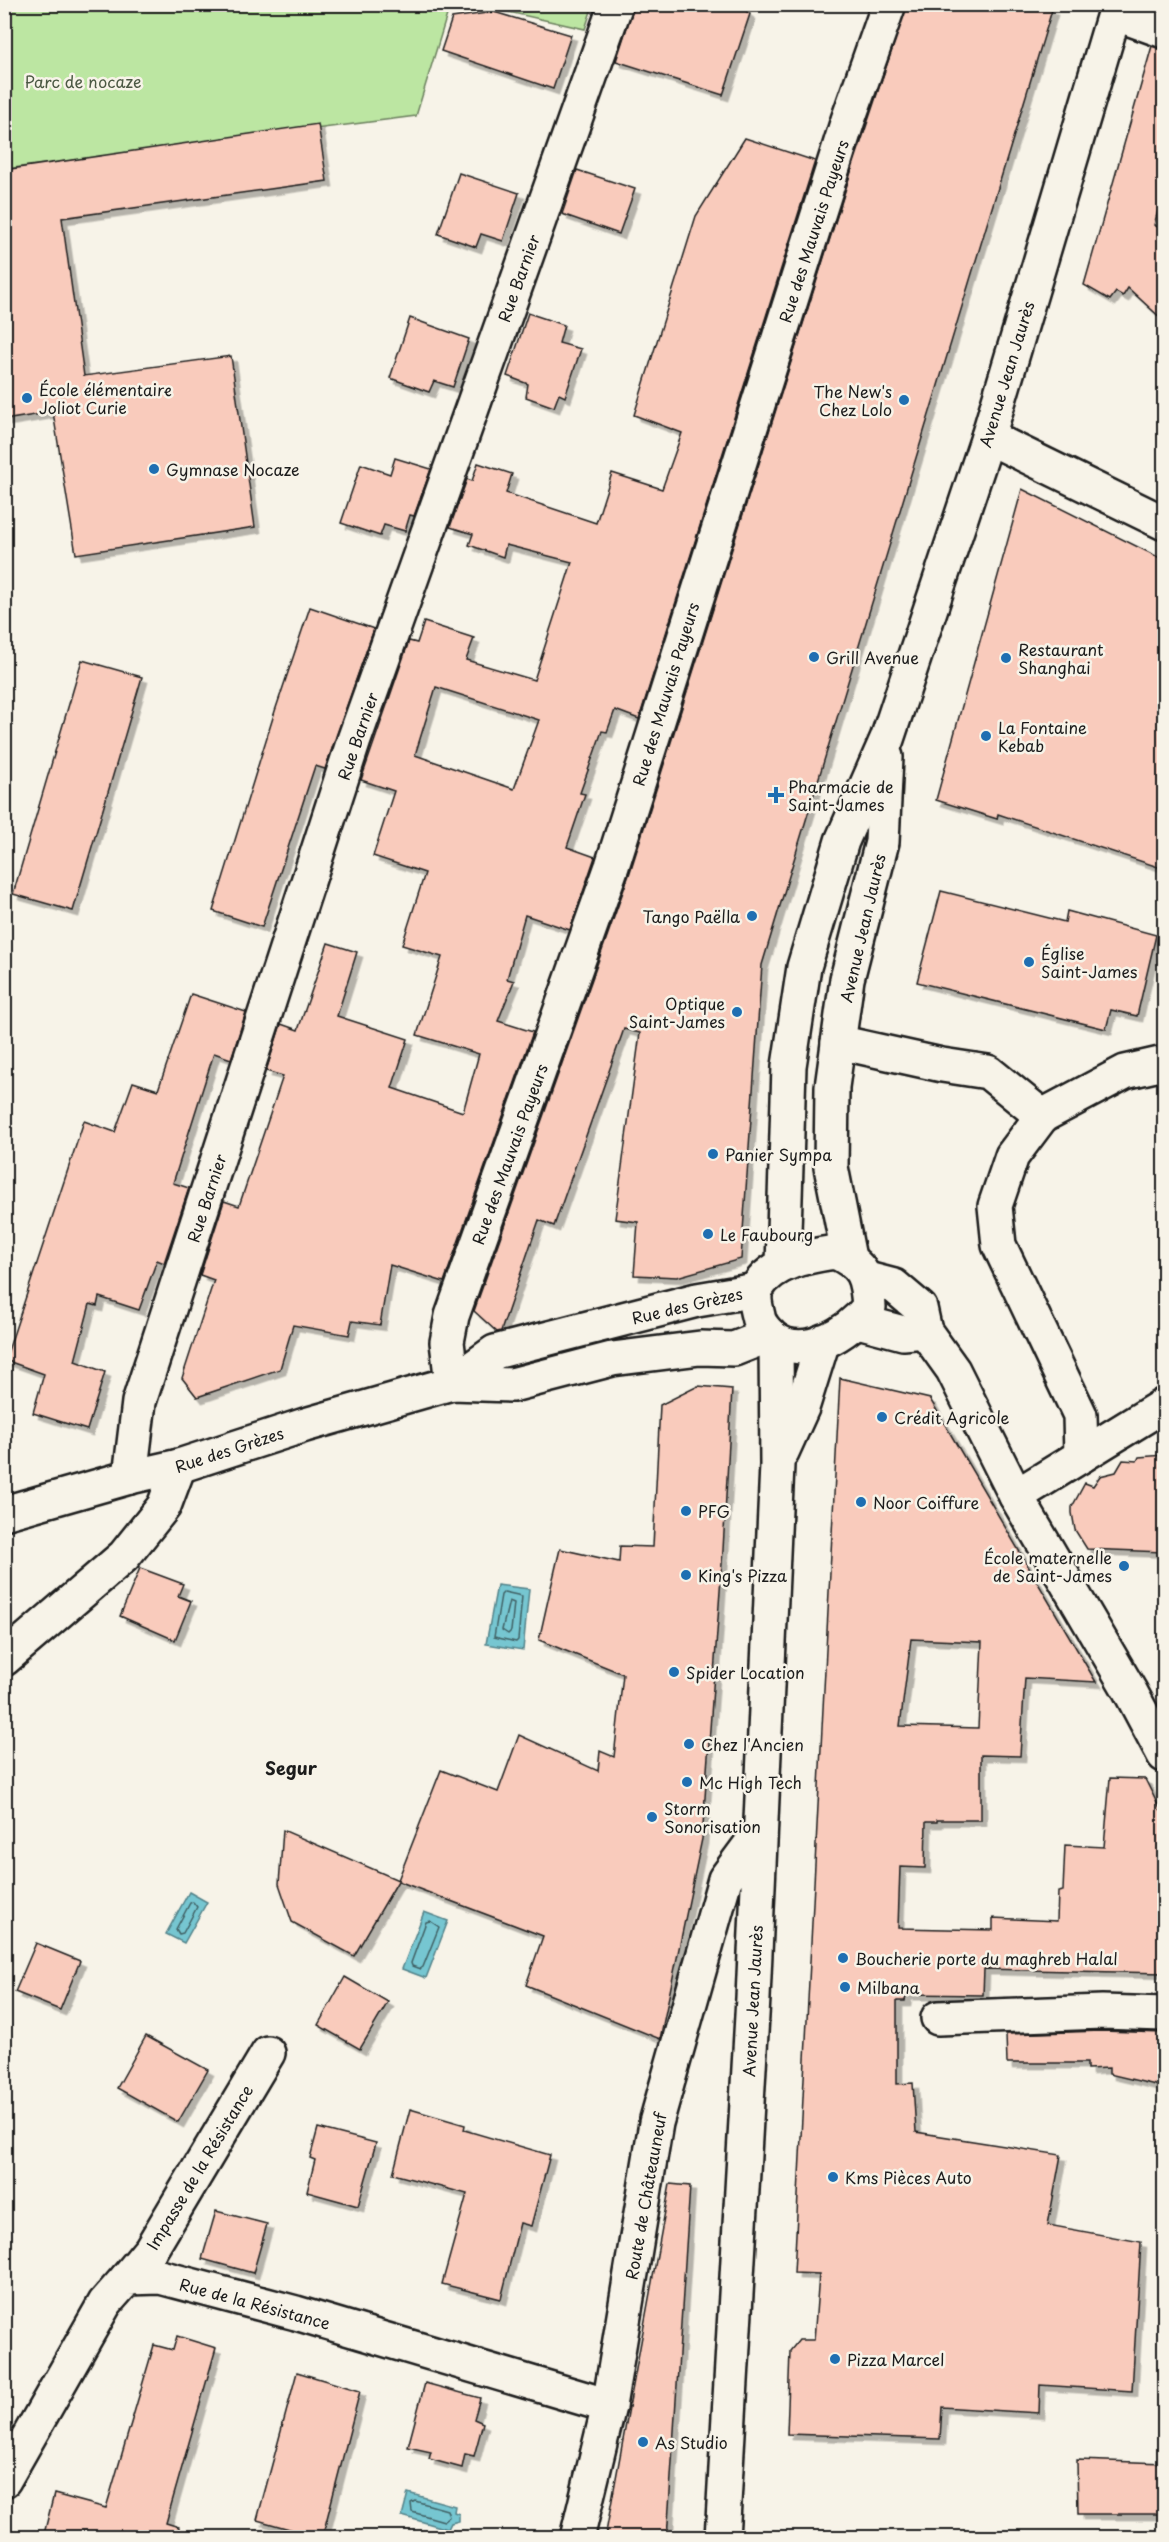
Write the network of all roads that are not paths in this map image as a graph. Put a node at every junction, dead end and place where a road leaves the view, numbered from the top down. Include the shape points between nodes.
1 (615, 4) edge
2 (889, 4) edge
3 (1114, 7) edge
4 (1164, 31) edge
5 (988, 437) junction
6 (1164, 523) edge
7 (887, 739) junction
8 (838, 1042) junction
9 (1164, 1063) edge
10 (1042, 1116) junction
11 (783, 1266) junction
12 (858, 1268) junction
13 (756, 1290) junction
14 (858, 1321) junction
15 (925, 1331) junction
16 (773, 1338) junction
17 (823, 1341) junction
18 (452, 1383) junction
19 (1164, 1405) edge
20 (1082, 1456) junction
21 (777, 1465) junction
22 (179, 1466) junction
23 (130, 1477) junction
24 (1016, 1496) junction
25 (4, 1513) edge
26 (4, 1659) edge
27 (1164, 1755) edge
28 (759, 1833) junction
29 (1164, 2014) edge
30 (938, 2018) dead end
31 (268, 2053) dead end
32 (127, 2278) junction
33 (609, 2406) junction
34 (4, 2480) edge
35 (577, 2538) edge
36 (722, 2538) edge

1 - 23 street, Rue Barnier via 354,740 139,1402
2 - 18 street, Rue des Mauvais Payeurs via 848,120 612,866 452,1316 447,1342
3 - 4 street
3 - 5 street, Avenue Jean Jaurès
5 - 6 street
5 - 7 street, Avenue Jean Jaurès
7 - 8 street, Avenue Jean Jaurès via 882,842 847,978
7 - 11 street, Avenue Jean Jaurès via 842,841 804,967 789,1066
8 - 10 street via 988,1072
8 - 12 street, Avenue Jean Jaurès via 832,1087 831,1167
9 - 10 street via 1125,1072
10 - 20 street via 1012,1156 995,1206 999,1245 1080,1415
11 - 12 street via 806,1256 835,1252
11 - 13 street
12 - 14 street via 869,1307
12 - 15 street via 894,1286 920,1308
13 - 16 street via 759,1321
13 - 18 street, Rue des Grèzes via 697,1300 495,1352
14 - 15 street via 903,1333
14 - 17 street
15 - 24 street via 953,1370
16 - 17 street via 802,1348
16 - 18 street, Rue des Grèzes via 734,1349 700,1348 612,1359 512,1385
16 - 21 street, Avenue Jean Jaurès
17 - 21 street, Avenue Jean Jaurès via 802,1408
18 - 22 street, Rue des Grèzes
19 - 20 street
20 - 24 street
21 - 28 street, Avenue Jean Jaurès
22 - 23 street, Rue des Grèzes
22 - 26 street via 164,1506 124,1556
23 - 25 street, Rue des Grèzes
24 - 27 street
28 - 33 street, Route de Châteauneuf via 725,1879 656,2122
28 - 36 street, Avenue Jean Jaurès
29 - 30 street via 1101,2012
31 - 32 street, Impasse de la Résistance via 151,2249
32 - 33 street, Rue de la Résistance via 160,2277 296,2313
32 - 34 street via 105,2302
33 - 35 street, Route de Châteauneuf

